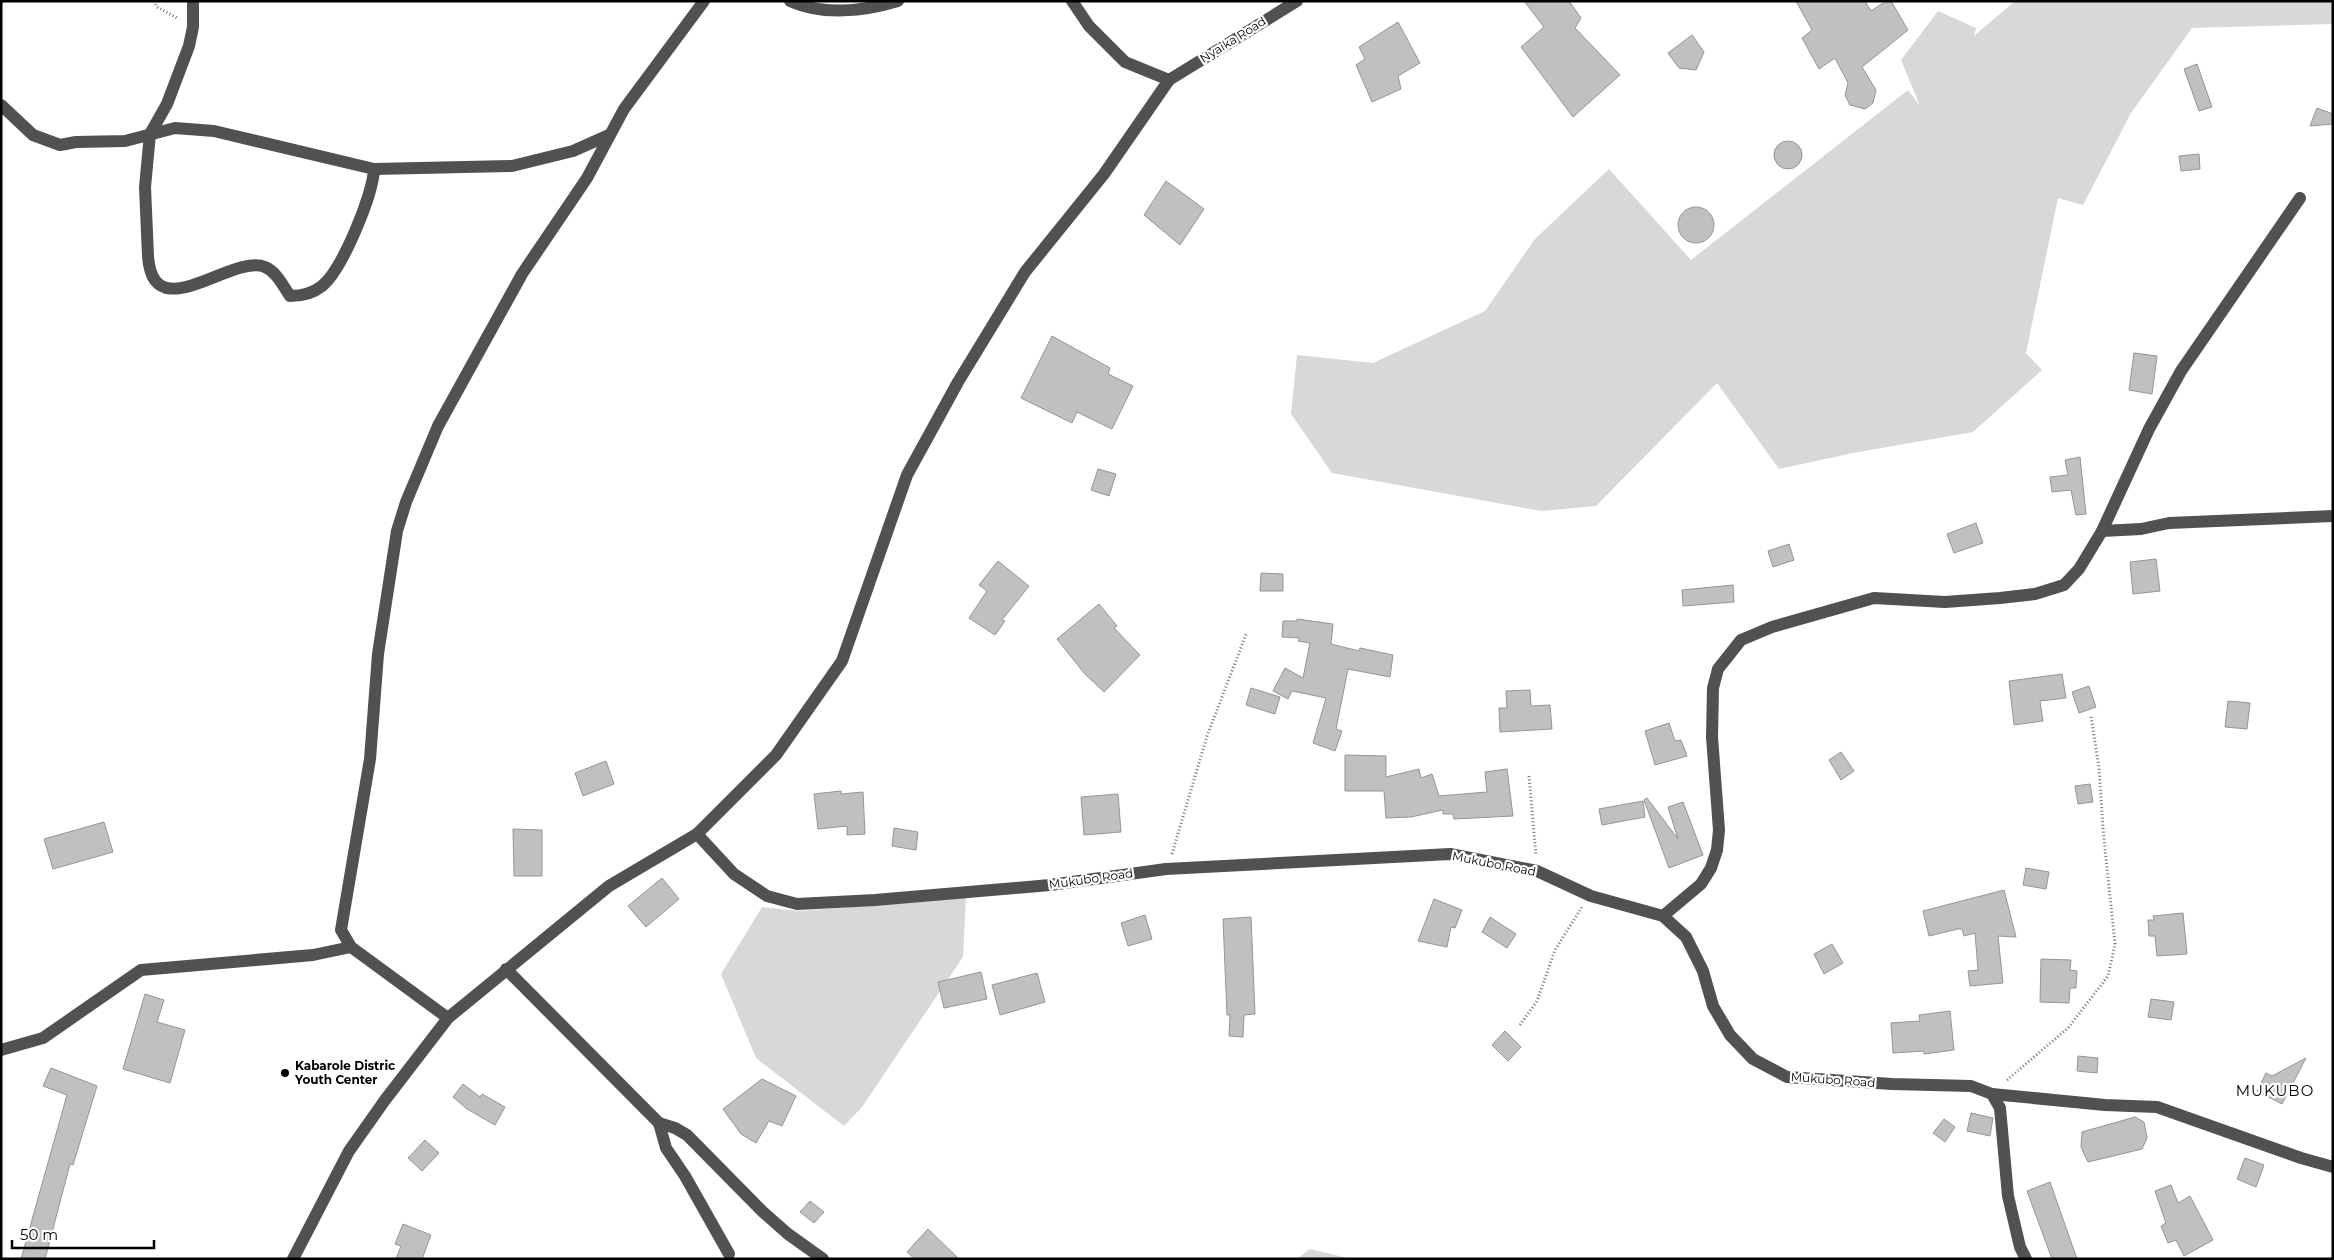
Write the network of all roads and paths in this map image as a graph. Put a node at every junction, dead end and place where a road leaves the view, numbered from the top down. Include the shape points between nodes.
1 (154, 1) edge
2 (193, 1) edge
3 (704, 1) edge
4 (790, 1) edge
5 (898, 1) edge
6 (1072, 1) edge
7 (1297, 1) edge
8 (193, 28) junction
9 (1169, 80) junction
10 (1, 105) edge
11 (150, 134) junction
12 (609, 135) junction
13 (374, 169) junction
14 (2300, 198) dead end
15 (2333, 516) edge
16 (2102, 532) junction
17 (1247, 632) dead end
18 (2092, 716) dead end
19 (1529, 776) dead end
20 (696, 834) junction
21 (1166, 869) junction
22 (1537, 871) junction
23 (1591, 896) junction
24 (1662, 916) junction
25 (351, 947) junction
26 (506, 969) junction
27 (448, 1018) junction
28 (1520, 1025) dead end
29 (1, 1050) edge
30 (1992, 1094) junction
31 (659, 1123) junction
32 (2333, 1167) edge
33 (729, 1254) dead end
34 (293, 1259) edge
35 (823, 1259) edge
36 (2026, 1259) edge

1 - 8 path
2 - 8 street
3 - 12 street via 624,109
4 - 5 street via 821,8 854,10
6 - 9 street via 1089,26 1126,62
7 - 9 street, Nyaika Road
8 - 11 street via 167,104
9 - 20 street via 1104,174 1025,272 958,382 907,475 842,661 776,755
10 - 11 street via 33,135 60,145 125,141
11 - 13 street via 175,128 214,131
11 - 13 street via 145,187 148,266 155,281 166,288 183,288 248,267 264,267 276,274 290,296 310,293 335,272 365,205
12 - 13 street via 573,151 512,166
12 - 25 street via 587,178 517,282 438,426 406,502 397,531 378,654 370,759 341,930
14 - 16 street via 2181,371 2149,429
15 - 16 street via 2169,523
16 - 24 street via 2079,569 2064,585 2035,594 1945,602 1874,598 1772,627 1740,640 1718,669 1713,688 1712,737 1719,830 1712,868 1701,884
17 - 21 path via 1207,736
18 - 30 path via 2115,944 2108,976 2068,1028
19 - 22 path
20 - 21 street, Mukubo Road via 734,874 767,896 798,904 1050,885
20 - 26 street via 609,886
21 - 22 street, Mukubo Road via 1450,854
22 - 23 street, Mukubo Road
23 - 24 street, Mukubo Road
23 - 28 path via 1555,950 1537,1001
24 - 30 street, Mukubo Road via 1686,937 1703,971 1713,1006 1730,1035 1752,1059 1786,1077 1971,1086
25 - 27 street
25 - 29 street via 313,955 141,970 43,1038
26 - 27 street
26 - 31 street
27 - 34 street via 350,1151
30 - 32 street, Mukubo Road via 2157,1107
30 - 36 street via 2000,1108 2008,1196
31 - 33 street via 666,1148
31 - 35 street via 687,1135 763,1212

